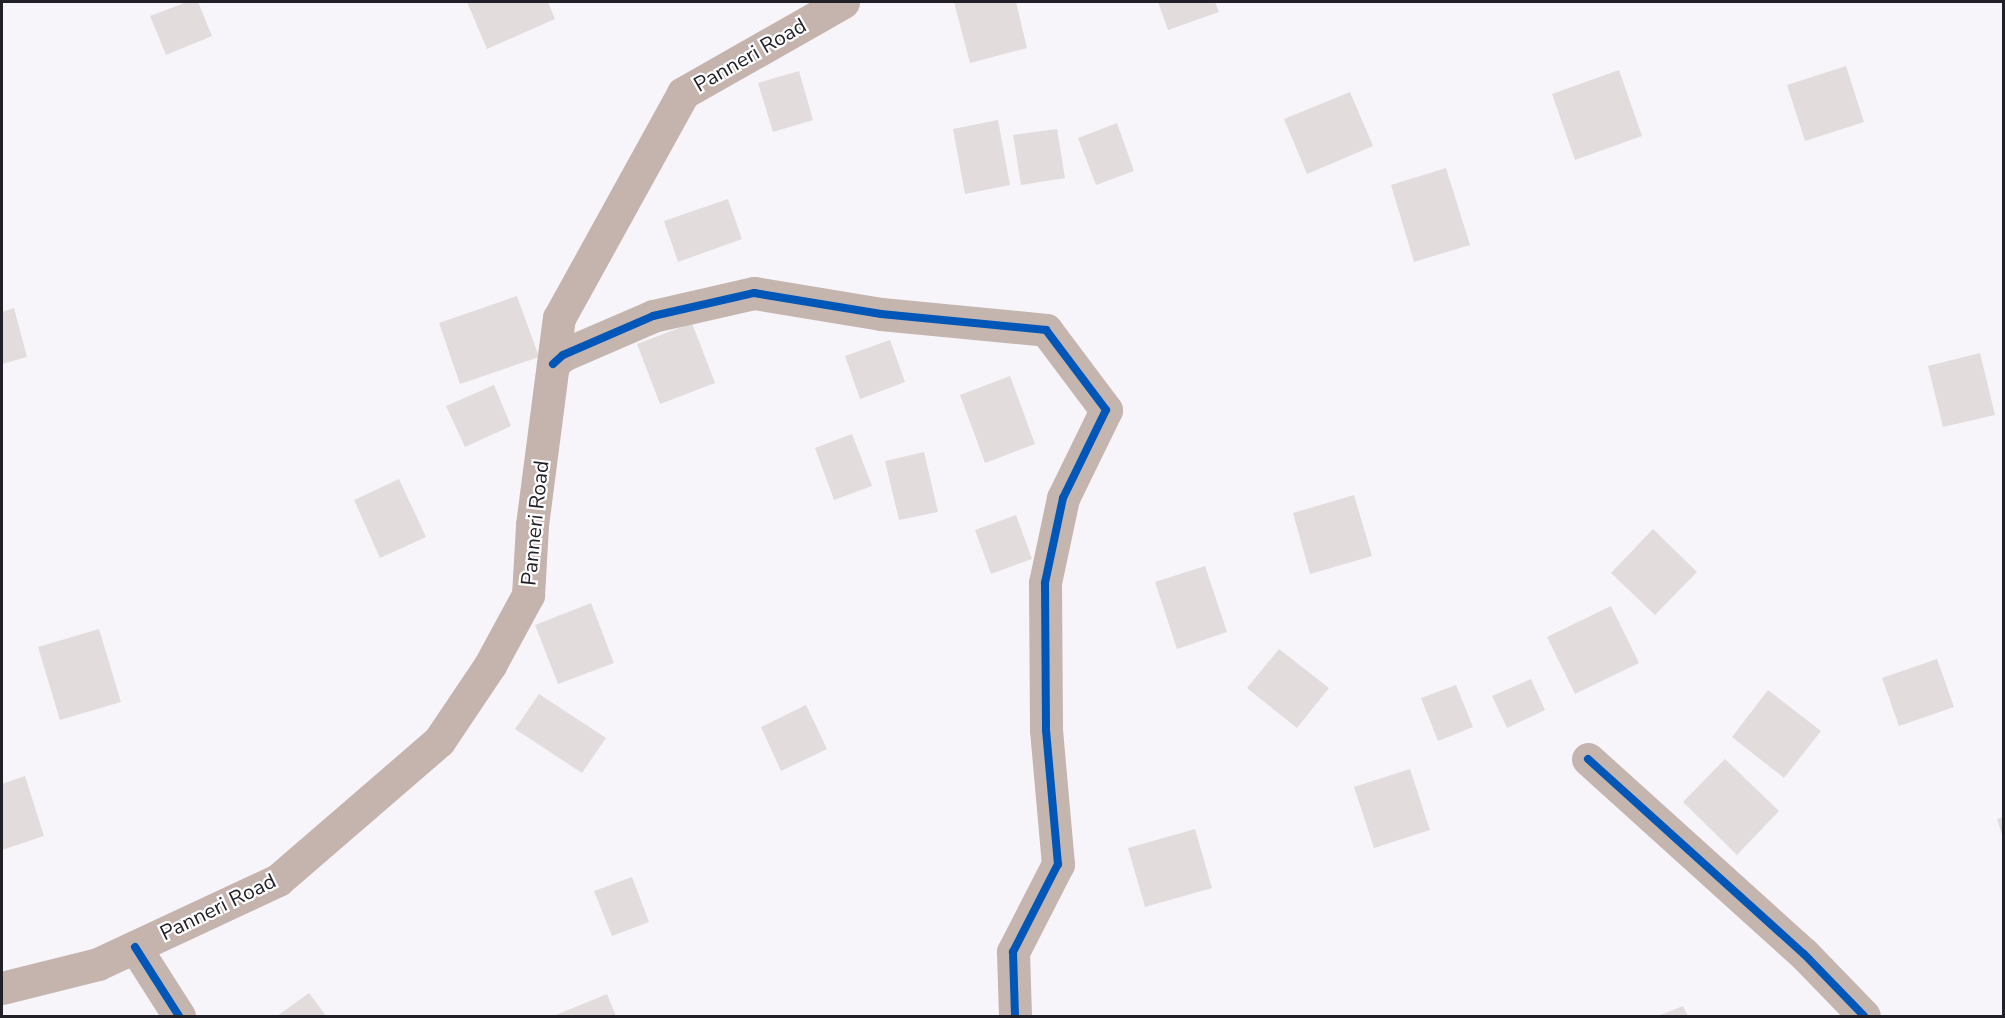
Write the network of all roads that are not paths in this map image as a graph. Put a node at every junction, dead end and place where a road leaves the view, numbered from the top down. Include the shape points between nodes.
1 (843, 2) edge
2 (553, 364) junction
3 (1588, 759) dead end
4 (135, 947) junction
5 (2, 988) edge
6 (179, 1017) edge
7 (1016, 1017) edge
8 (1864, 1017) edge

1 - 2 main road, Panneri Road via 683,93 559,318
2 - 4 main road, Panneri Road via 532,525 528,595 490,665 439,741 278,880
2 - 7 street via 653,316 754,293 881,314 1046,330 1106,410 1063,498 1045,583 1046,730 1058,864 1013,952
3 - 8 street via 1804,954
4 - 5 main road, Panneri Road via 99,964
4 - 6 street

